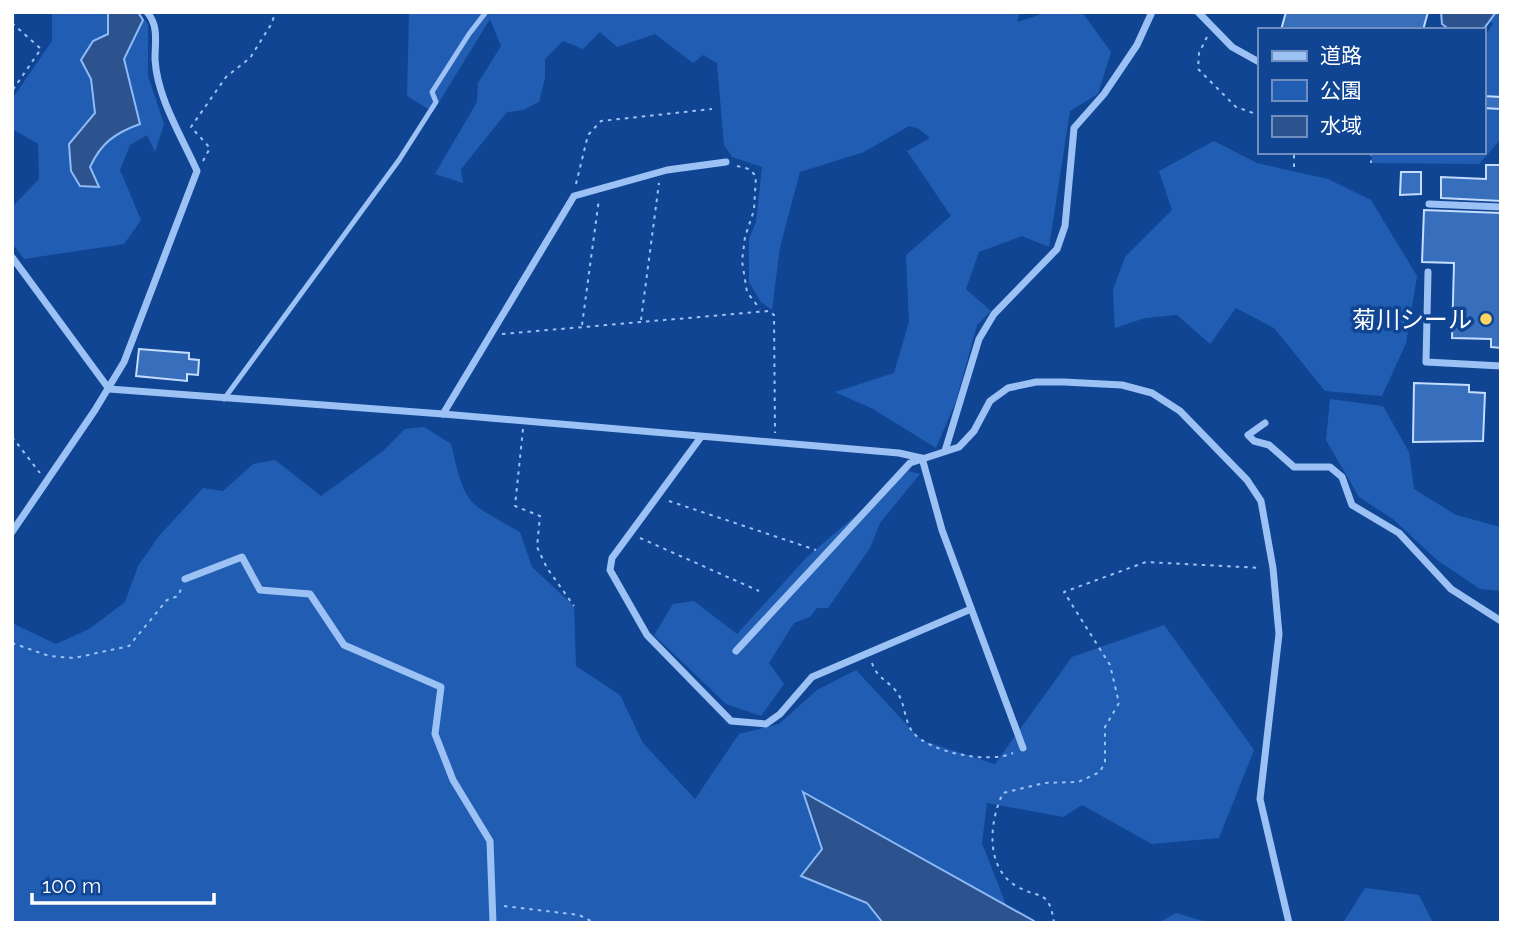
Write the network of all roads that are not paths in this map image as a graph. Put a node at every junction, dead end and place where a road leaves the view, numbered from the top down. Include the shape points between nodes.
1 (147, 12) edge
2 (486, 12) edge
3 (1152, 12) edge
4 (1198, 12) edge
5 (1258, 62) edge
6 (726, 162) road end
7 (1429, 204) dead end
8 (1498, 207) edge
9 (12, 257) edge
10 (1427, 272) dead end
11 (1501, 366) edge
12 (109, 389) junction
13 (224, 399) junction
14 (443, 414) junction
15 (1265, 423) dead end
16 (701, 437) junction
17 (945, 451) junction
18 (922, 458) junction
19 (12, 532) edge
20 (185, 579) road end
21 (971, 609) junction
22 (1501, 621) edge
23 (736, 651) dead end
24 (1023, 748) road end
25 (493, 923) edge
26 (1289, 923) edge

1 - 12 street via 156,28 155,62 163,94 197,171 124,362
2 - 13 lane via 432,92 436,102 399,160
3 - 17 street via 1137,45 1074,128 1065,226 1057,249 994,314 979,339
4 - 5 street via 1243,56
6 - 14 street via 661,172 574,196
7 - 8 street
9 - 12 street
10 - 11 street via 1426,362
12 - 13 street
12 - 19 street
13 - 14 street
14 - 16 street
15 - 22 street via 1248,435 1254,441 1269,445 1294,467 1330,467 1342,477 1352,505 1399,533 1451,589
16 - 18 street
16 - 21 street via 612,558 610,570 647,635 731,721 766,724 812,677
17 - 18 street
17 - 26 street via 959,447 990,401 1008,388 1035,382 1122,385 1152,393 1180,411 1247,480 1261,501 1273,568 1279,634 1260,799
18 - 21 street
18 - 23 street via 910,463
20 - 25 street via 242,557 260,590 310,594 344,646 441,687 435,734 453,780 490,841
21 - 24 street

